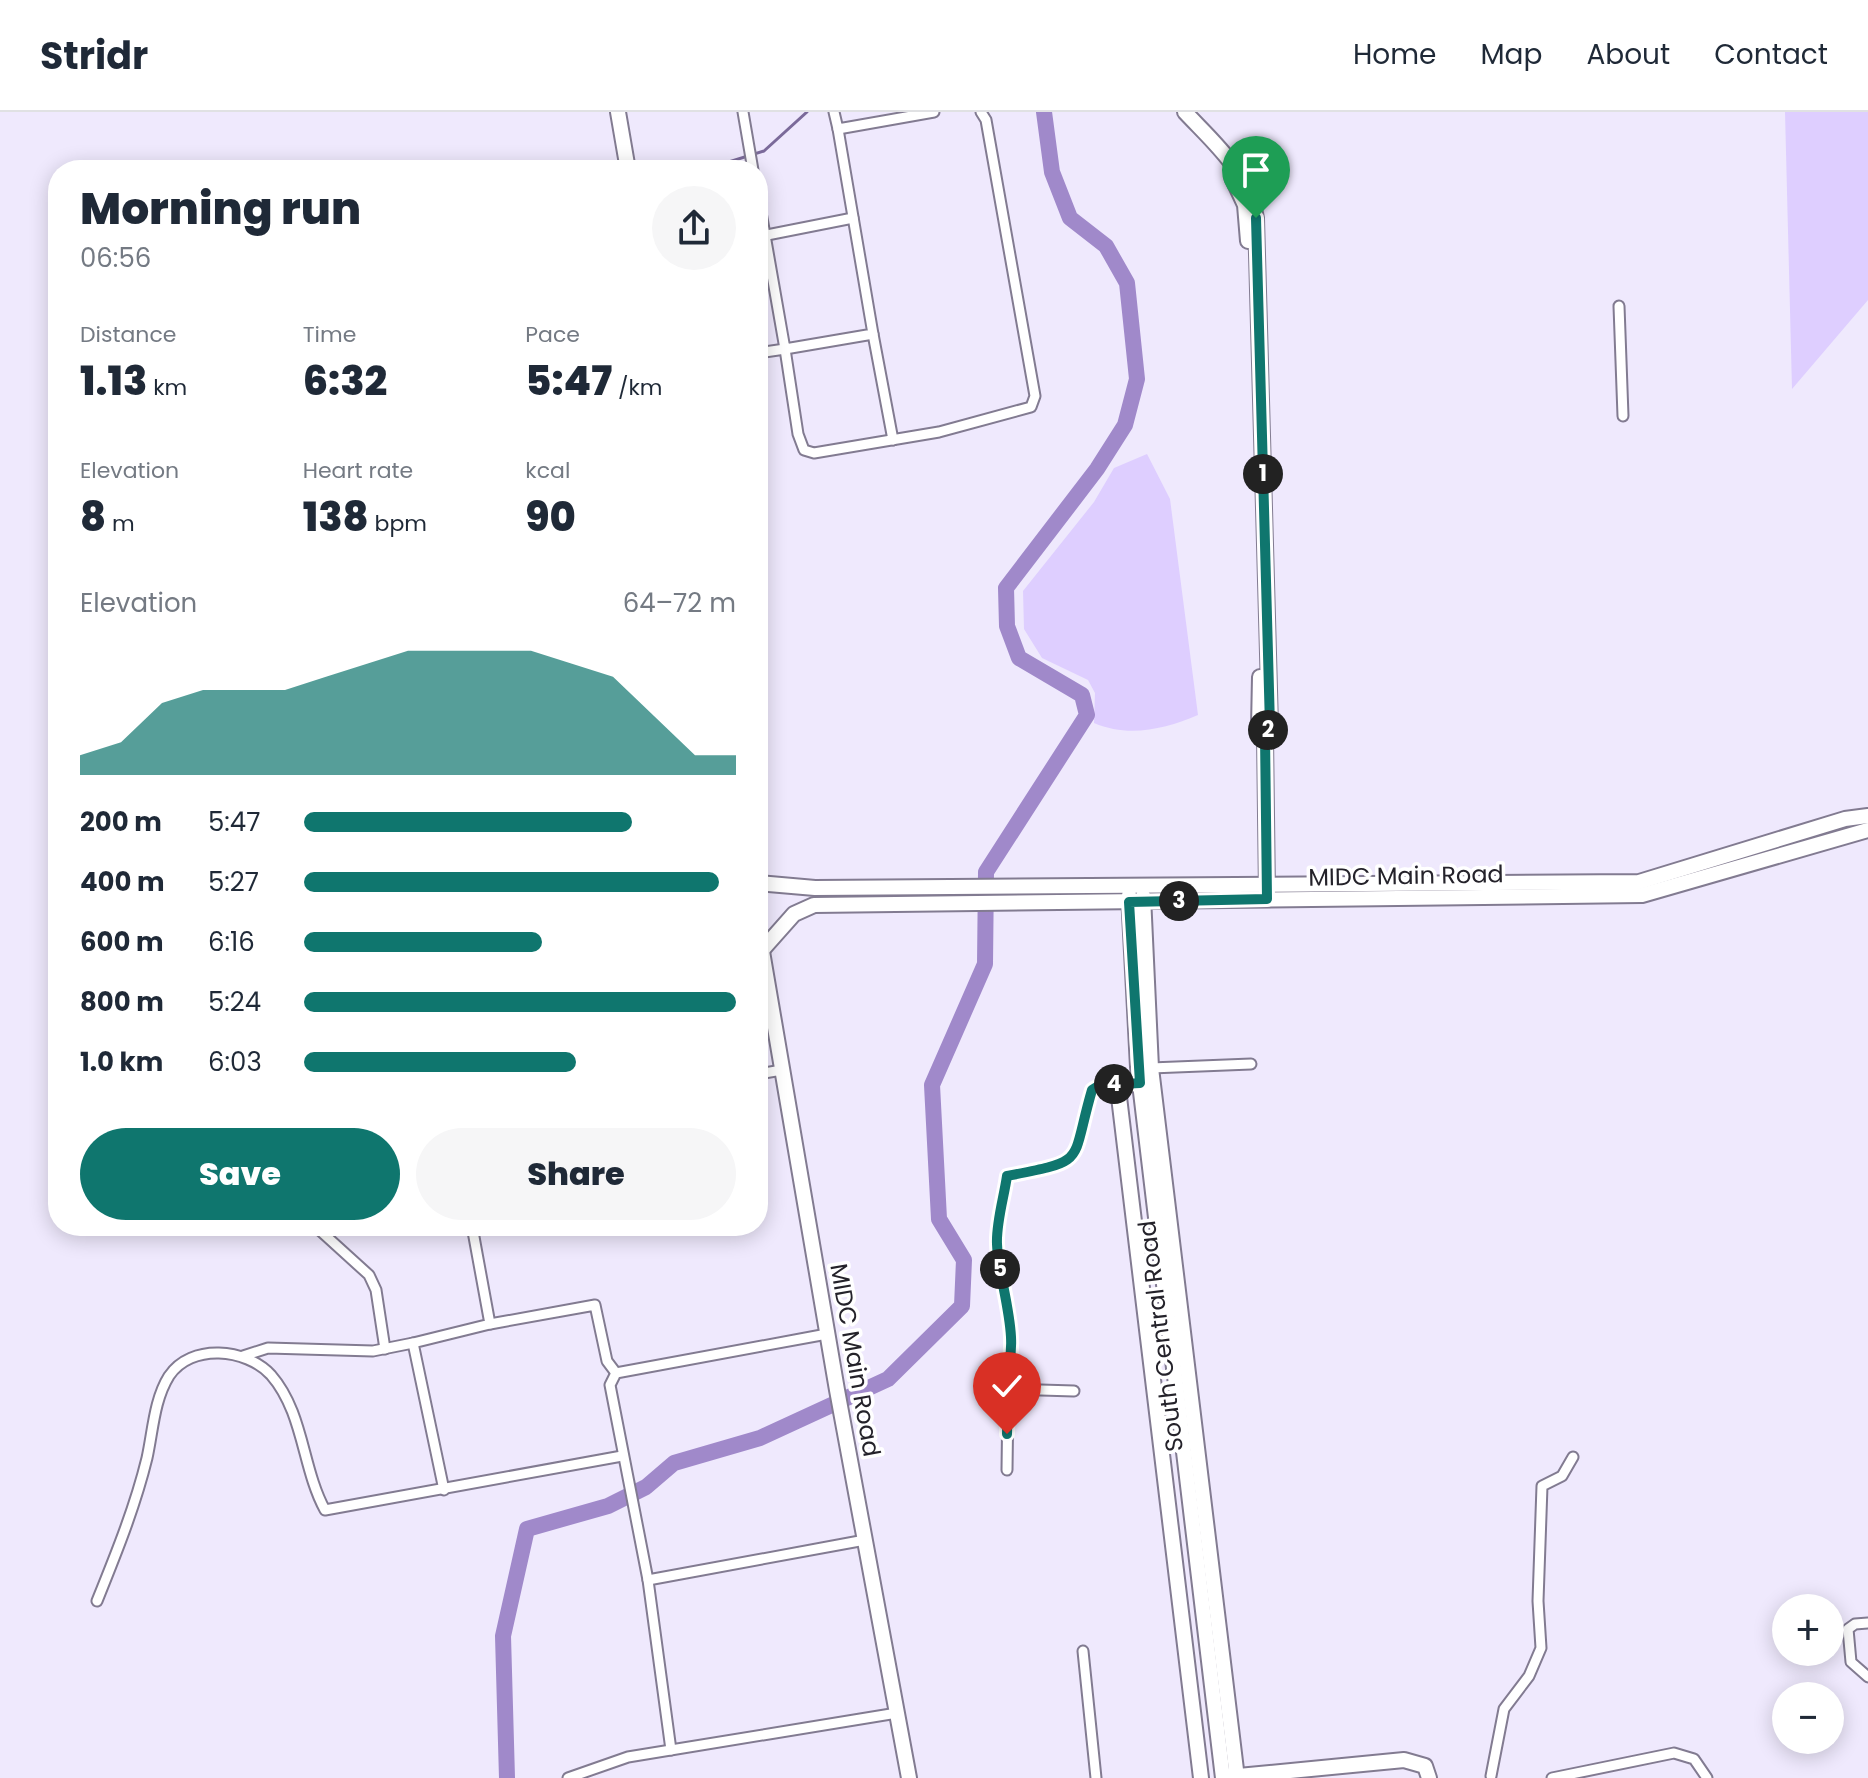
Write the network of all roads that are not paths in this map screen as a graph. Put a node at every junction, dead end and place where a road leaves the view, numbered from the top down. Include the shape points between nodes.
1 (618, 112) edge
2 (743, 112) edge
3 (834, 112) edge
4 (934, 112) edge
5 (981, 112) edge
6 (1174, 112) edge
7 (1185, 112) edge
8 (838, 129) junction
9 (626, 160) edge
10 (751, 160) edge
11 (1226, 162) junction
12 (853, 218) junction
13 (768, 235) edge
14 (768, 241) edge
15 (1619, 306) dead end
16 (873, 334) junction
17 (785, 349) junction
18 (768, 352) edge
19 (1623, 416) dead end
20 (893, 440) junction
21 (1868, 816) edge
22 (1868, 830) edge
23 (768, 884) edge
24 (1267, 892) junction
25 (1136, 895) junction
26 (768, 944) edge
27 (768, 986) edge
28 (1251, 1064) dead end
29 (1151, 1068) junction
30 (782, 1070) junction
31 (768, 1072) edge
32 (1133, 1083) junction
33 (326, 1236) edge
34 (474, 1236) edge
35 (490, 1324) junction
36 (827, 1334) junction
37 (413, 1343) junction
38 (385, 1349) junction
39 (243, 1356) junction
40 (616, 1373) junction
41 (1006, 1389) junction
42 (1074, 1391) dead end
43 (1188, 1433) junction
44 (622, 1456) junction
45 (1573, 1457) dead end
46 (1007, 1470) dead end
47 (444, 1490) junction
48 (865, 1540) junction
49 (648, 1580) junction
50 (97, 1601) dead end
51 (1868, 1623) edge
52 (1083, 1651) dead end
53 (1868, 1677) edge
54 (897, 1713) junction
55 (671, 1750) junction
56 (1230, 1777) edge
57 (1490, 1777) edge
58 (568, 1778) edge
59 (909, 1778) edge
60 (1096, 1778) edge
61 (1201, 1778) edge
62 (1429, 1778) edge
63 (1552, 1778) edge
64 (1707, 1778) edge

1 - 9 street
2 - 10 street
3 - 8 street
4 - 8 street
5 - 20 street via 1035,396 1031,407 1016,413
6 - 11 street
7 - 11 street
8 - 12 street
11 - 24 street via 1239,186 1247,237
12 - 13 street
12 - 16 street
14 - 17 street
15 - 19 street
16 - 17 street
16 - 20 street
17 - 18 street
17 - 20 street via 804,450 814,453
21 - 24 street, MIDC Main Road via 1639,882
22 - 24 street, MIDC Main Road via 1642,895
23 - 25 street, MIDC Main Road
24 - 25 street, MIDC Main Road
25 - 26 street, MIDC Main Road via 803,907
25 - 29 street, South Central Road
25 - 32 street, South Central Road
27 - 30 street, MIDC Main Road
28 - 29 street
29 - 43 street, South Central Road
30 - 31 street
30 - 36 street, MIDC Main Road
32 - 41 street via 1092,1090 1080,1141 1069,1162 1007,1176 997,1244 1002,1298 1010,1311
32 - 43 street, South Central Road
32 - 61 street via 1119,1097
33 - 38 street via 369,1275
34 - 35 street
35 - 37 street
35 - 40 street via 595,1305 607,1361
36 - 40 street
36 - 48 street, MIDC Main Road
37 - 38 street
37 - 47 street
38 - 39 street via 268,1348
39 - 47 street via 271,1375 290,1407 325,1510
39 - 50 street via 190,1358 167,1379 138,1489
40 - 44 street via 610,1385
41 - 42 street
41 - 46 street
43 - 56 street, South Central Road
44 - 47 street
44 - 49 street
45 - 57 street via 1562,1476 1542,1486 1541,1648 1529,1676 1504,1709
48 - 49 street
48 - 54 street, MIDC Main Road
49 - 55 street
51 - 53 street via 1848,1629 1851,1662
52 - 60 street
54 - 55 street
54 - 59 street, MIDC Main Road
55 - 58 street via 628,1757
56 - 62 street via 1404,1760 1425,1766
63 - 64 street via 1674,1753 1694,1759

